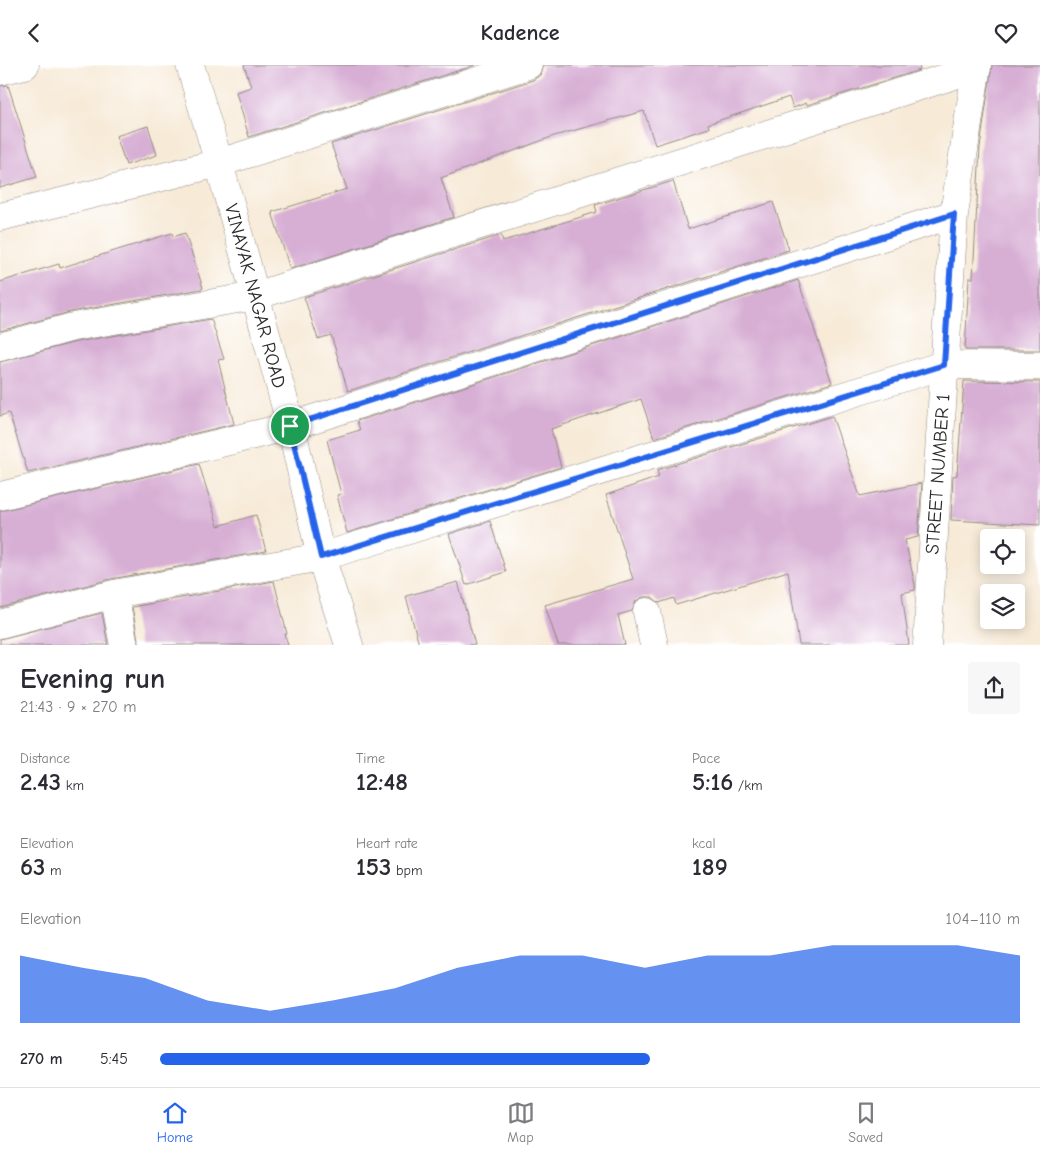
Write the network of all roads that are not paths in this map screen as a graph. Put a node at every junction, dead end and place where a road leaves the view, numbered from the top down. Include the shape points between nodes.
1 (25, 65) edge
2 (190, 65) edge
3 (528, 65) edge
4 (977, 67) edge
5 (0, 71) edge
6 (219, 163) junction
7 (954, 214) junction
8 (0, 217) edge
9 (255, 296) junction
10 (0, 347) edge
11 (944, 365) junction
12 (1040, 366) edge
13 (290, 426) junction
14 (0, 496) edge
15 (321, 557) junction
16 (114, 595) junction
17 (647, 612) dead end
18 (0, 624) edge
19 (124, 645) edge
20 (349, 645) edge
21 (654, 645) edge
22 (927, 645) edge

1 - 5 street
2 - 6 street, VINAYAK NAGAR ROAD
3 - 6 street
4 - 7 street, STREET NUMBER 1
4 - 9 street
6 - 8 street
6 - 9 street, VINAYAK NAGAR ROAD
7 - 11 street, STREET NUMBER 1
7 - 13 street
9 - 10 street via 73,327
9 - 13 street, VINAYAK NAGAR ROAD
11 - 12 street
11 - 15 street
11 - 22 street, STREET NUMBER 1
13 - 14 street
13 - 15 street, VINAYAK NAGAR ROAD
15 - 16 street
15 - 20 street, VINAYAK NAGAR ROAD
16 - 18 street
16 - 19 street
17 - 21 street

